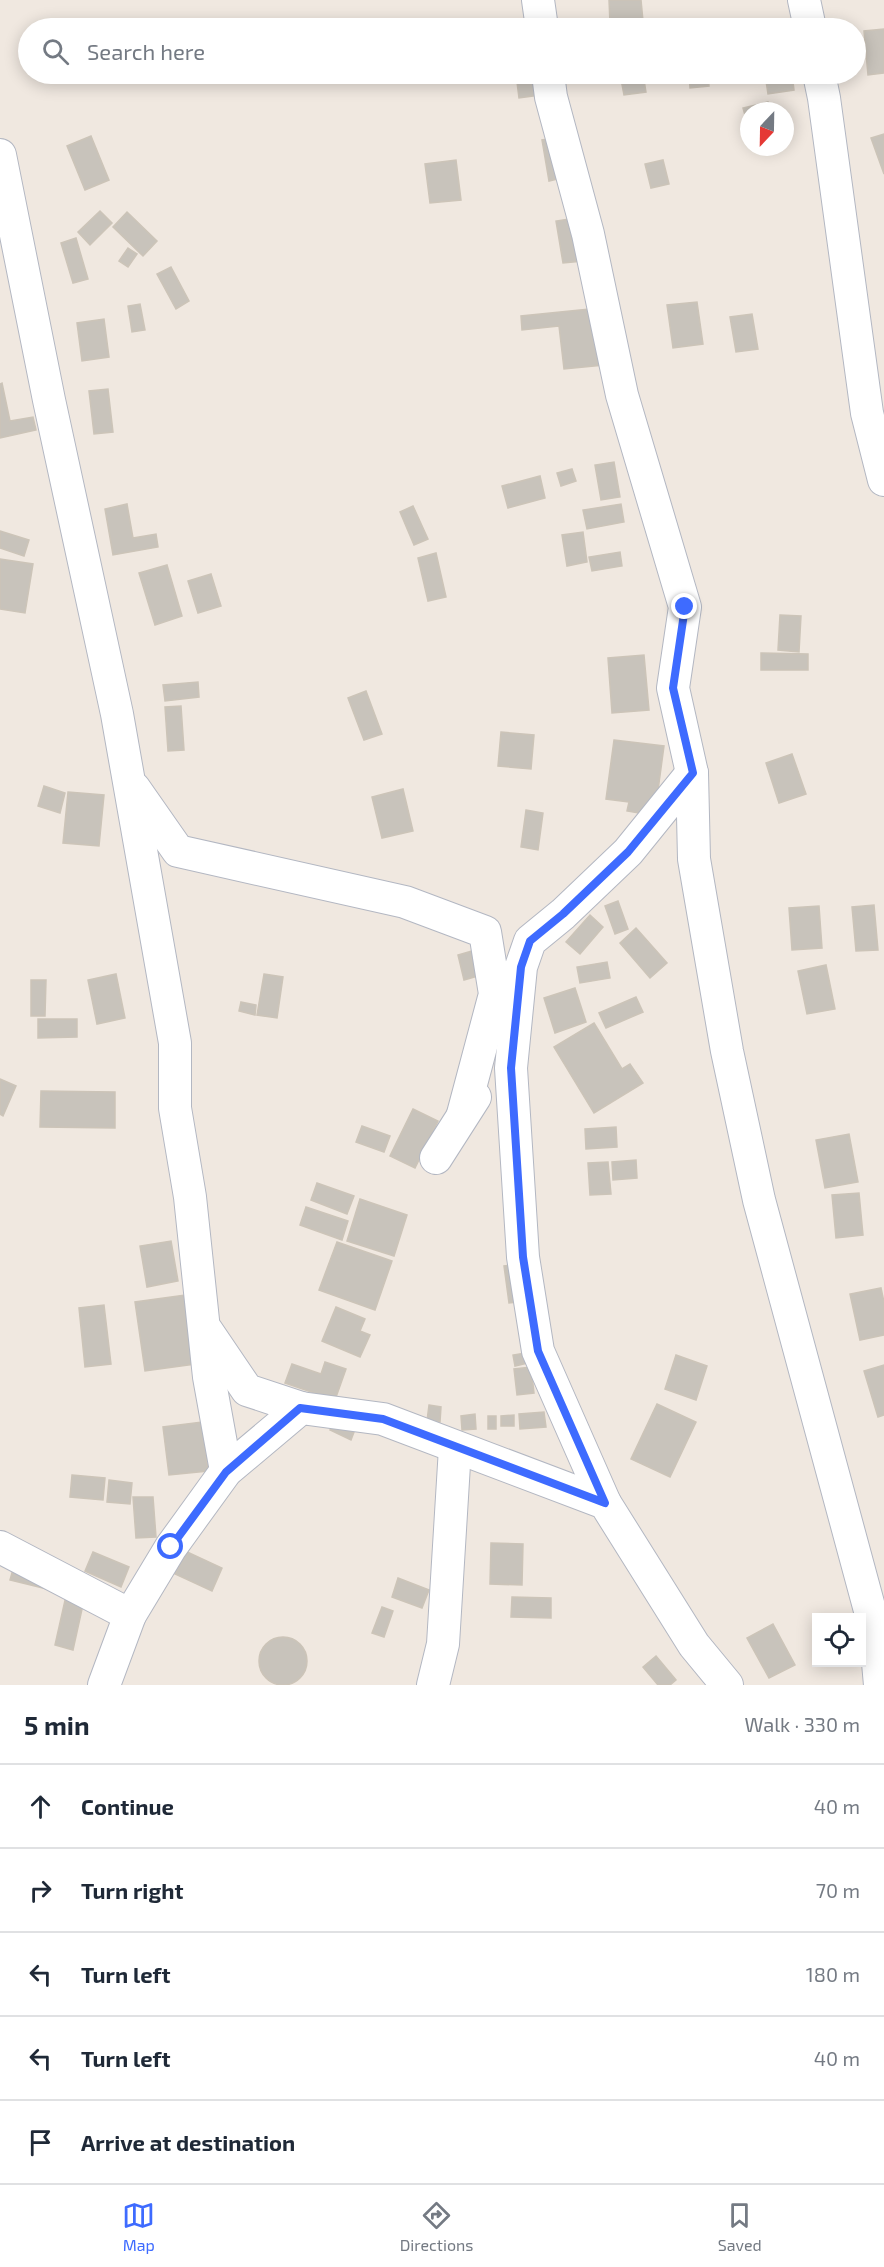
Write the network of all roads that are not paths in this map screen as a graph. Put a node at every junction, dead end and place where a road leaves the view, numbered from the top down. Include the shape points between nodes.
1 (538, 0) edge
2 (804, 0) edge
3 (541, 18) edge
4 (808, 18) edge
5 (549, 84) edge
6 (821, 84) edge
7 (0, 155) edge
8 (884, 480) edge
9 (693, 773) junction
10 (129, 780) junction
11 (513, 1045) junction
12 (463, 1114) junction
13 (436, 1158) dead end
14 (204, 1326) junction
15 (300, 1408) junction
16 (455, 1448) junction
17 (226, 1472) junction
18 (605, 1503) junction
19 (0, 1547) edge
20 (130, 1615) junction
21 (876, 1682) edge
22 (104, 1685) edge
23 (433, 1685) edge
24 (727, 1685) edge

1 - 3 street
2 - 4 street
5 - 9 street via 588,234 622,395 685,607 673,688
6 - 8 street via 867,413
7 - 10 street
9 - 11 street via 628,852 530,941 521,967
9 - 21 street via 694,859 727,1051 759,1200 875,1629
10 - 12 street via 178,851 405,902 485,932 495,994
10 - 14 street via 175,1043 175,1108 190,1197
11 - 12 street
11 - 18 street via 511,1068 523,1257 538,1351
12 - 13 street
14 - 15 street via 247,1390
14 - 17 street
15 - 16 street via 383,1419
15 - 17 street
16 - 18 street
16 - 23 street via 442,1644
17 - 20 street via 171,1547
18 - 24 street via 694,1645
19 - 20 street
20 - 22 street

